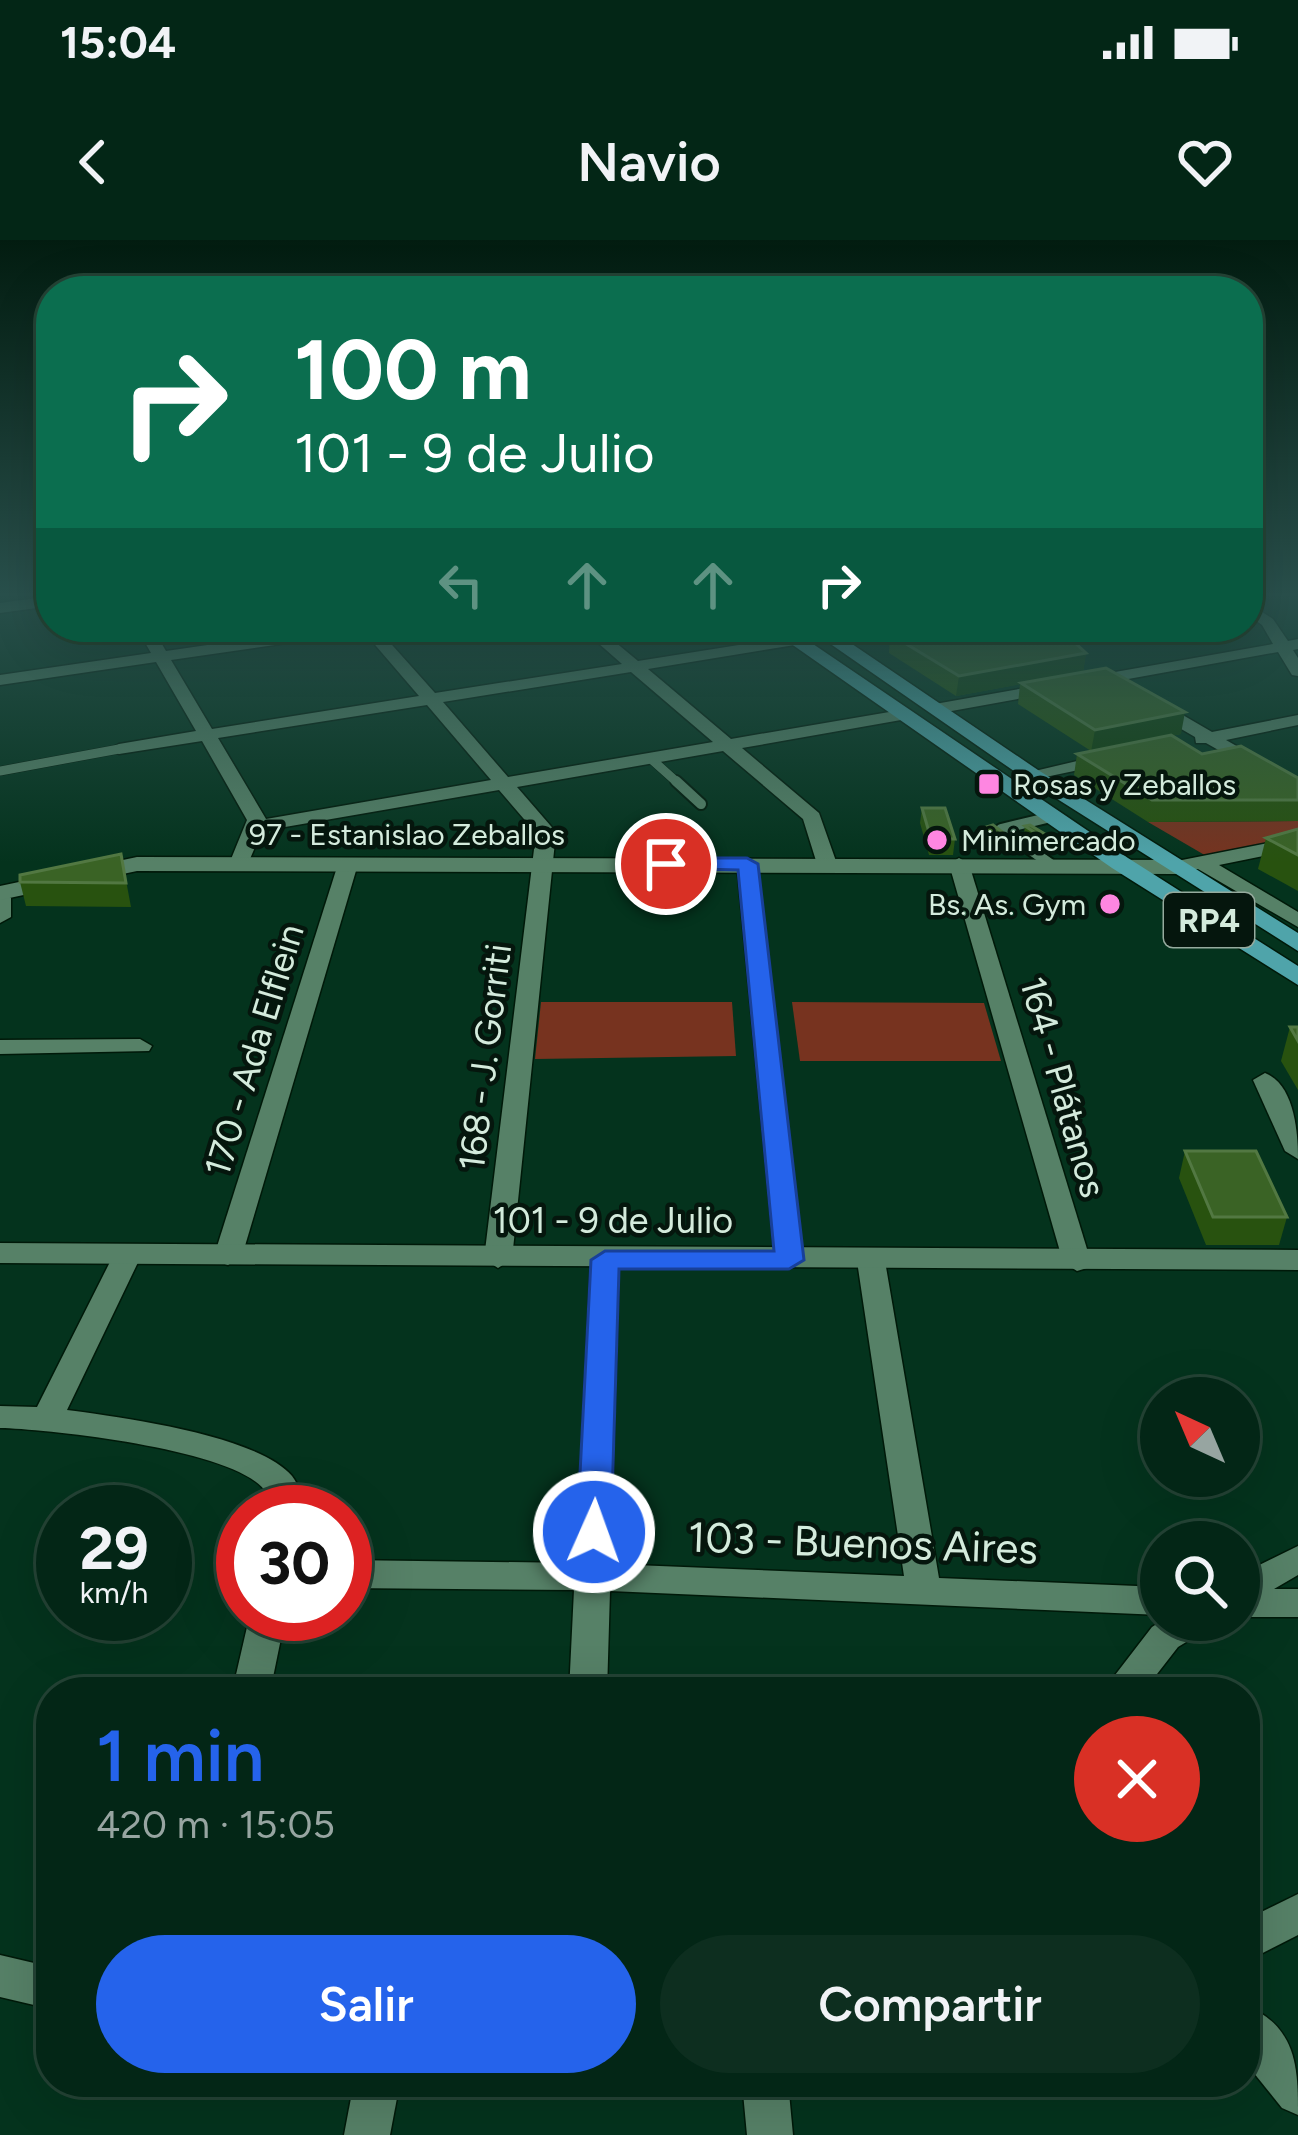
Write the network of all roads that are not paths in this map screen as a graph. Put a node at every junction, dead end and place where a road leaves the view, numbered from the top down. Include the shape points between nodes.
1 (179, 684) edge
2 (420, 684) edge
3 (520, 684) edge
4 (655, 684) edge
5 (857, 684) edge
6 (899, 684) edge
7 (1077, 684) edge
8 (1117, 684) edge
9 (432, 698) junction
10 (935, 709) junction
11 (901, 715) junction
12 (1298, 720) edge
13 (208, 734) junction
14 (1209, 738) junction
15 (1187, 742) edge
16 (727, 745) junction
17 (119, 748) joint
18 (1142, 752) edge
19 (650, 758) junction
20 (0, 771) edge
21 (1031, 774) junction
22 (508, 783) junction
23 (1298, 789) edge
24 (701, 804) dead end
25 (1051, 817) junction
26 (258, 826) junction
27 (1298, 843) edge
28 (1120, 863) junction
29 (238, 864) junction
30 (349, 864) junction
31 (544, 864) junction
32 (747, 864) junction
33 (827, 864) junction
34 (959, 864) junction
35 (1052, 865) junction
36 (1205, 865) junction
37 (1177, 867) junction
38 (0, 896) edge
39 (0, 917) edge
40 (1297, 937) edge
41 (1298, 977) edge
42 (140, 1046) dead end
43 (0, 1047) edge
44 (1265, 1080) dead end
45 (1298, 1151) edge
46 (0, 1253) edge
47 (128, 1254) junction
48 (228, 1256) junction
49 (498, 1259) junction
50 (605, 1260) junction
51 (789, 1260) junction
52 (1298, 1260) edge
53 (871, 1261) junction
54 (1077, 1262) junction
55 (0, 1417) edge
56 (47, 1418) junction
57 (280, 1485) edge
58 (1298, 1559) edge
59 (372, 1574) edge
60 (592, 1577) junction
61 (1260, 1580) edge
62 (924, 1592) junction
63 (1140, 1600) edge
64 (1260, 1603) edge
65 (1298, 1603) edge
66 (262, 1641) edge
67 (1162, 1641) edge
68 (254, 1677) edge
69 (589, 1677) edge
70 (1133, 1677) edge
71 (1298, 1913) edge
72 (1260, 1934) edge
73 (0, 1976) edge
74 (36, 1984) edge
75 (1260, 2045) edge
76 (1298, 2092) edge
77 (373, 2097) edge
78 (768, 2097) edge
79 (367, 2135) edge
80 (770, 2135) edge

1 - 13 street
2 - 9 street
3 - 9 street
4 - 16 street
5 - 11 main road, RP4
6 - 10 main road, RP4
7 - 10 street
8 - 14 street
9 - 13 street
9 - 22 street
10 - 21 main road, RP4
11 - 16 street
11 - 25 main road, RP4
12 - 14 street
13 - 17 street
13 - 26 street
14 - 15 street
14 - 23 street
16 - 19 street
16 - 33 street via 812,817
17 - 20 lane
18 - 21 street
19 - 22 street
19 - 24 lane
21 - 37 main road, RP4
22 - 26 street
22 - 31 street via 544,825
25 - 28 main road, RP4
25 - 35 lane via 1001,829
26 - 29 street
27 - 36 street
28 - 35 street, 97 - Estanislao Zeballos
28 - 37 street, 97 - Estanislao Zeballos
28 - 41 main road, RP4
29 - 30 street, 97 - Estanislao Zeballos
29 - 38 street, 97 - Estanislao Zeballos via 120,865
30 - 31 street, 97 - Estanislao Zeballos
30 - 48 street, 170 - Ada Elflein
31 - 32 street, 97 - Estanislao Zeballos
31 - 49 street, 168 - J. Gorriti
32 - 33 street, 97 - Estanislao Zeballos
32 - 51 street
33 - 34 street, 97 - Estanislao Zeballos
34 - 35 street, 97 - Estanislao Zeballos
34 - 54 street, 164 - Plátanos
36 - 37 street
36 - 40 street
37 - 40 main road, RP4
38 - 39 street
42 - 43 street
44 - 45 street
46 - 47 street, 101 - 9 de Julio
47 - 48 street, 101 - 9 de Julio
47 - 56 street
48 - 49 street, 101 - 9 de Julio
49 - 50 street, 101 - 9 de Julio
50 - 51 street, 101 - 9 de Julio
50 - 60 street
51 - 53 street, 101 - 9 de Julio
52 - 54 street, 101 - 9 de Julio
53 - 54 street, 101 - 9 de Julio
53 - 62 street
55 - 56 street
56 - 57 street via 241,1461
58 - 61 street
59 - 60 street, 103 - Buenos Aires
60 - 62 street, 103 - Buenos Aires
60 - 69 street
62 - 63 street, 103 - Buenos Aires
64 - 65 street
66 - 68 street
67 - 70 street
71 - 72 street
73 - 74 street
75 - 76 street
77 - 79 street
78 - 80 street

